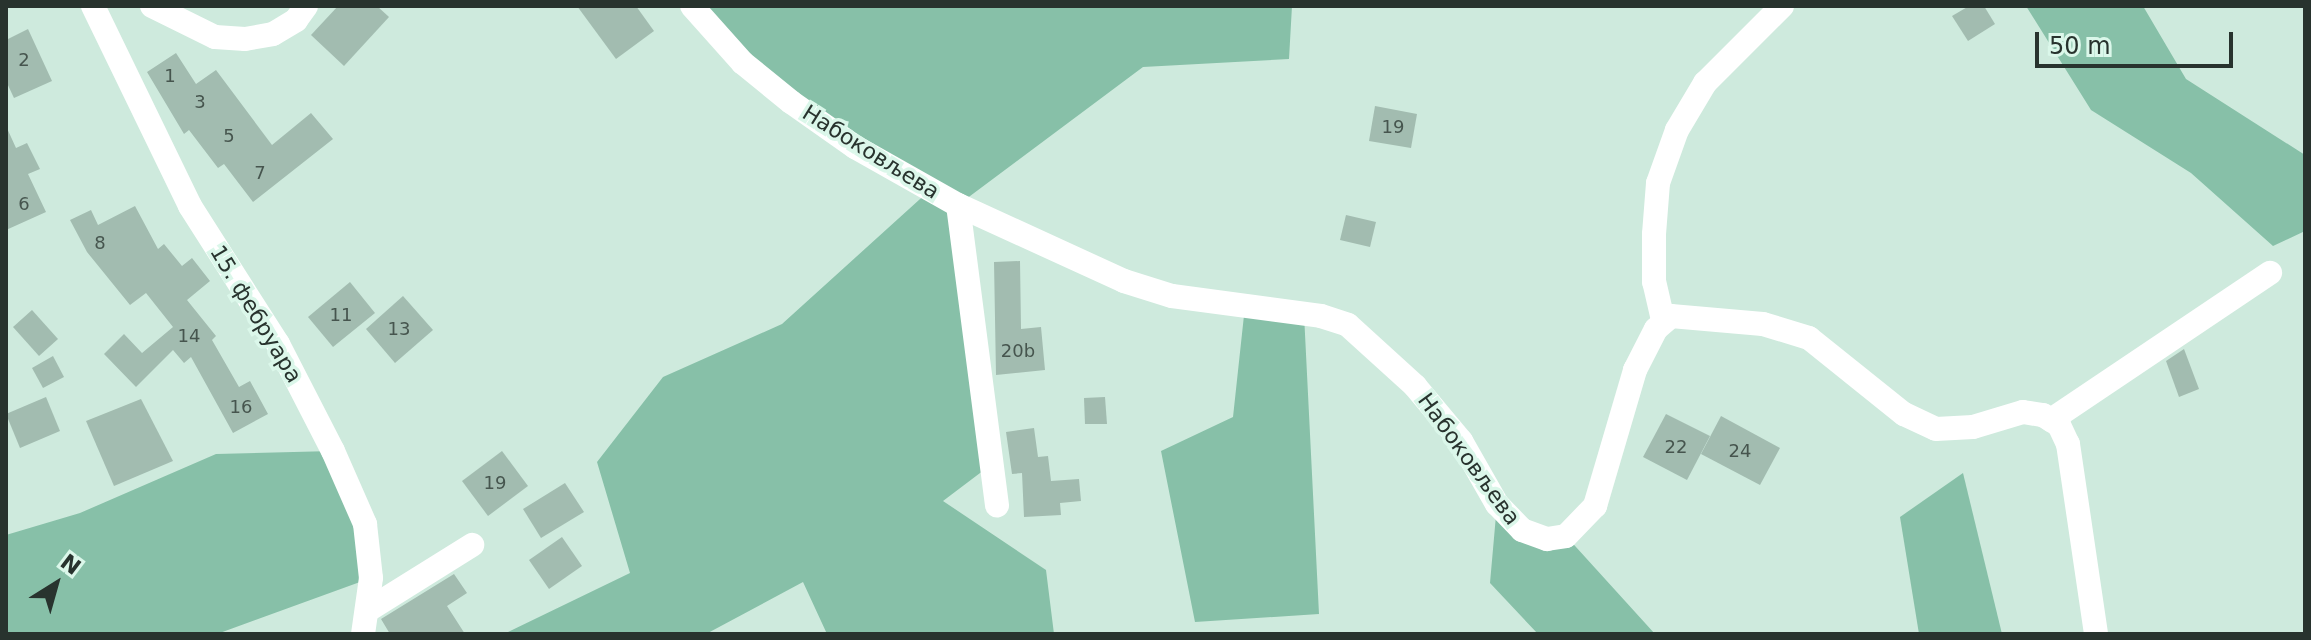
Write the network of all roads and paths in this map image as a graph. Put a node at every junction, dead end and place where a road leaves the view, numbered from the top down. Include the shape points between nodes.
1 (93, 6) edge
2 (152, 6) edge
3 (306, 6) edge
4 (692, 6) edge
5 (1782, 6) edge
6 (958, 205) junction
7 (2270, 273) dead end
8 (1663, 320) junction
9 (2051, 420) junction
10 (997, 505) dead end
11 (472, 545) dead end
12 (368, 610) junction
13 (363, 634) edge
14 (2096, 634) edge

1 - 12 street, 15. фебруара via 190,206 278,344 333,451 365,524
2 - 3 street via 215,37 245,39 273,34 296,20
4 - 6 street, Набоковљева via 743,63 791,102 855,147
5 - 8 street via 1705,83 1677,130 1658,183 1654,234 1654,282
6 - 8 street, Набоковљева via 1136,285 1348,325 1415,386 1461,441 1506,513 1522,530 1547,539 1566,536 1595,506 1635,370
6 - 10 street via 988,467
7 - 9 street
8 - 9 street via 1685,315 1763,324 1809,338 1904,414 1936,429 1973,427 2023,412
9 - 14 street via 2068,444
11 - 12 street
12 - 13 street, 15. фебруара

